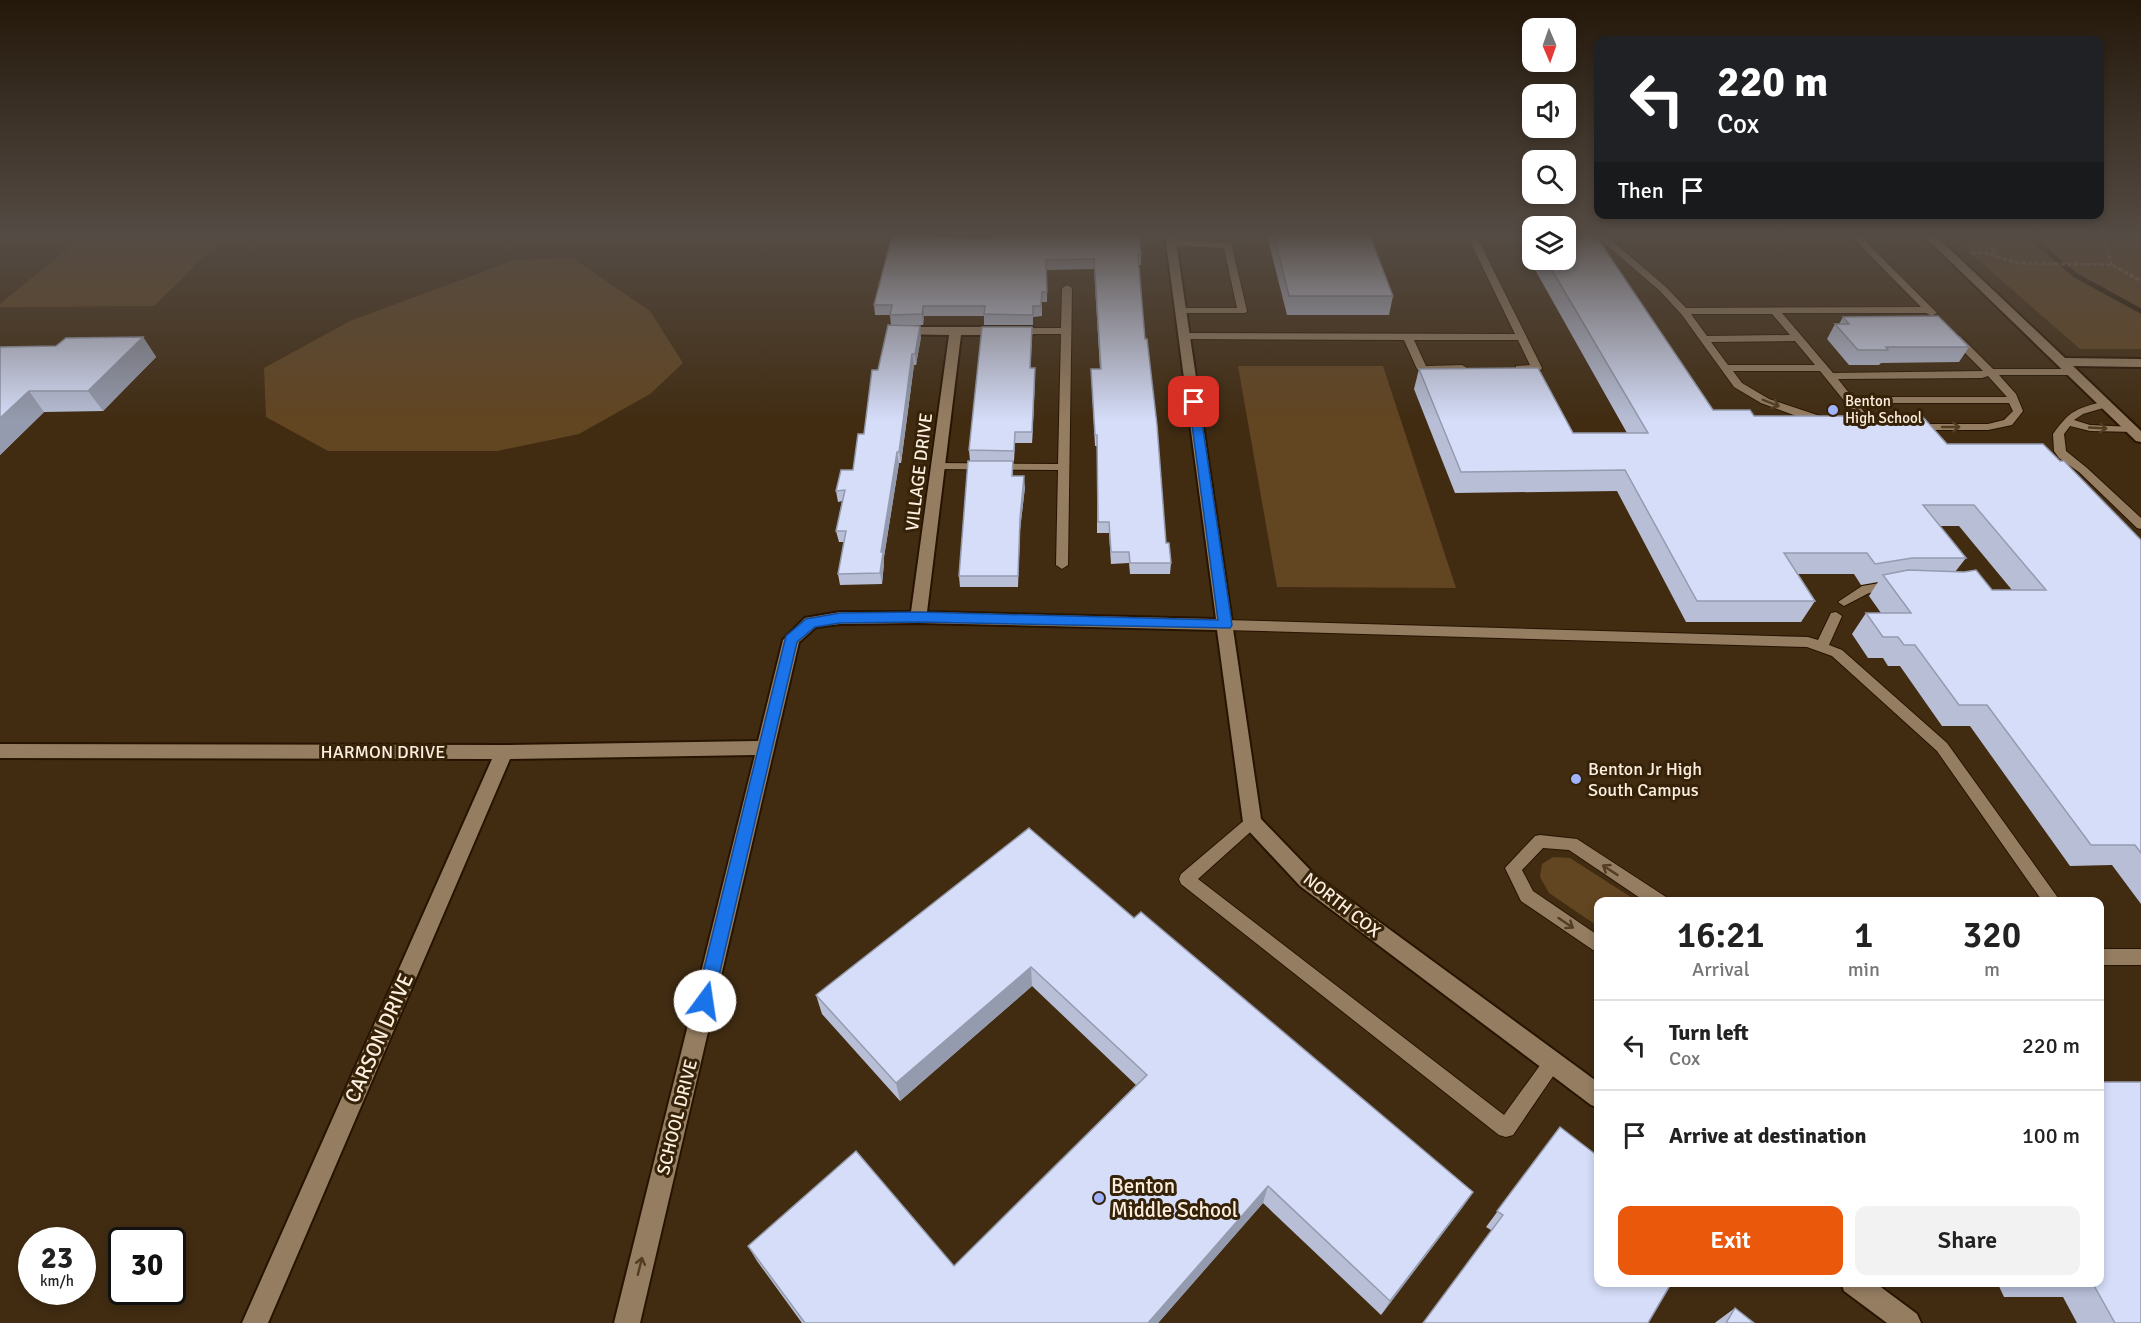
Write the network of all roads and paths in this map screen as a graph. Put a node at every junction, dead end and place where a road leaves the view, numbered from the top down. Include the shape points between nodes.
1 (1067, 297) edge
2 (1179, 297) edge
3 (1239, 297) edge
4 (1502, 297) edge
5 (1670, 297) edge
6 (1916, 297) edge
7 (1994, 297) edge
8 (1181, 311) junction
9 (1683, 311) junction
10 (1775, 311) junction
11 (895, 331) edge
12 (955, 331) junction
13 (1032, 331) joint
14 (1066, 331) junction
15 (1952, 333) edge
16 (1185, 336) junction
17 (1408, 337) junction
18 (1522, 337) junction
19 (1798, 338) junction
20 (1704, 339) junction
21 (2141, 363) edge
22 (2067, 367) junction
23 (1468, 368) edge
24 (1514, 368) edge
25 (1726, 368) junction
26 (1827, 372) junction
27 (1990, 372) junction
28 (1849, 400) junction
29 (2013, 400) junction
30 (2106, 405) junction
31 (2068, 422) junction
32 (1906, 427) edge
33 (2137, 434) edge
34 (2063, 456) junction
35 (938, 466) junction
36 (1064, 467) junction
37 (2060, 470) edge
38 (2141, 525) edge
39 (1062, 565) dead end
40 (1904, 586) edge
41 (1844, 602) dead end
42 (1836, 616) dead end
43 (918, 617) junction
44 (1225, 625) junction
45 (1821, 647) junction
46 (766, 748) junction
47 (0, 751) edge
48 (504, 752) junction
49 (1252, 822) junction
50 (1652, 897) edge
51 (2049, 897) edge
52 (1594, 942) edge
53 (2104, 957) edge
54 (2141, 957) edge
55 (1552, 1063) junction
56 (1594, 1093) edge
57 (1860, 1287) edge
58 (255, 1323) edge
59 (627, 1323) edge
60 (1908, 1323) edge

1 - 14 lane
2 - 8 street
3 - 8 lane via 1242,311
4 - 18 lane
5 - 9 lane
6 - 10 lane via 1933,314
7 - 22 street
8 - 16 street
9 - 10 lane
9 - 20 lane
10 - 19 lane
11 - 12 street
12 - 13 street
12 - 35 street, VILLAGE DRIVE
13 - 14 lane
14 - 36 lane
15 - 27 lane
16 - 17 lane
16 - 44 street
17 - 18 lane
17 - 23 lane via 1422,369
18 - 24 lane via 1537,368
19 - 20 lane
19 - 26 lane
20 - 25 lane
21 - 22 street
22 - 27 lane
22 - 30 street
25 - 26 lane
25 -> 28 lane via 1738,385 1765,401 1803,415 1877,427
26 - 27 lane
26 - 28 lane
27 - 29 lane
28 - 29 lane
32 -> 29 lane via 1988,427 2008,423 2018,411
30 - 31 lane via 2079,412
30 - 33 street
31 -> 33 lane
31 - 34 lane via 2058,434
34 - 37 lane
34 - 38 lane
35 - 36 lane
35 - 43 street, VILLAGE DRIVE
36 - 39 lane
40 - 41 lane via 1866,589
42 - 45 lane
43 - 44 street, SCHOOL DRIVE
43 - 46 street, SCHOOL DRIVE via 811,622 791,640
44 - 45 lane via 1808,642
44 - 49 street
45 - 51 lane via 1837,653 1942,747
46 - 48 street, HARMON DRIVE
59 -> 46 street, SCHOOL DRIVE
47 - 48 street, HARMON DRIVE
48 - 58 street, CARSON DRIVE
49 - 55 street, NORTH COX via 1307,880
49 - 55 lane via 1186,879 1506,1128
50 -> 52 lane via 1572,844 1540,841 1513,868 1527,896
53 - 54 lane
55 - 56 street, NORTH COX
57 - 60 street

